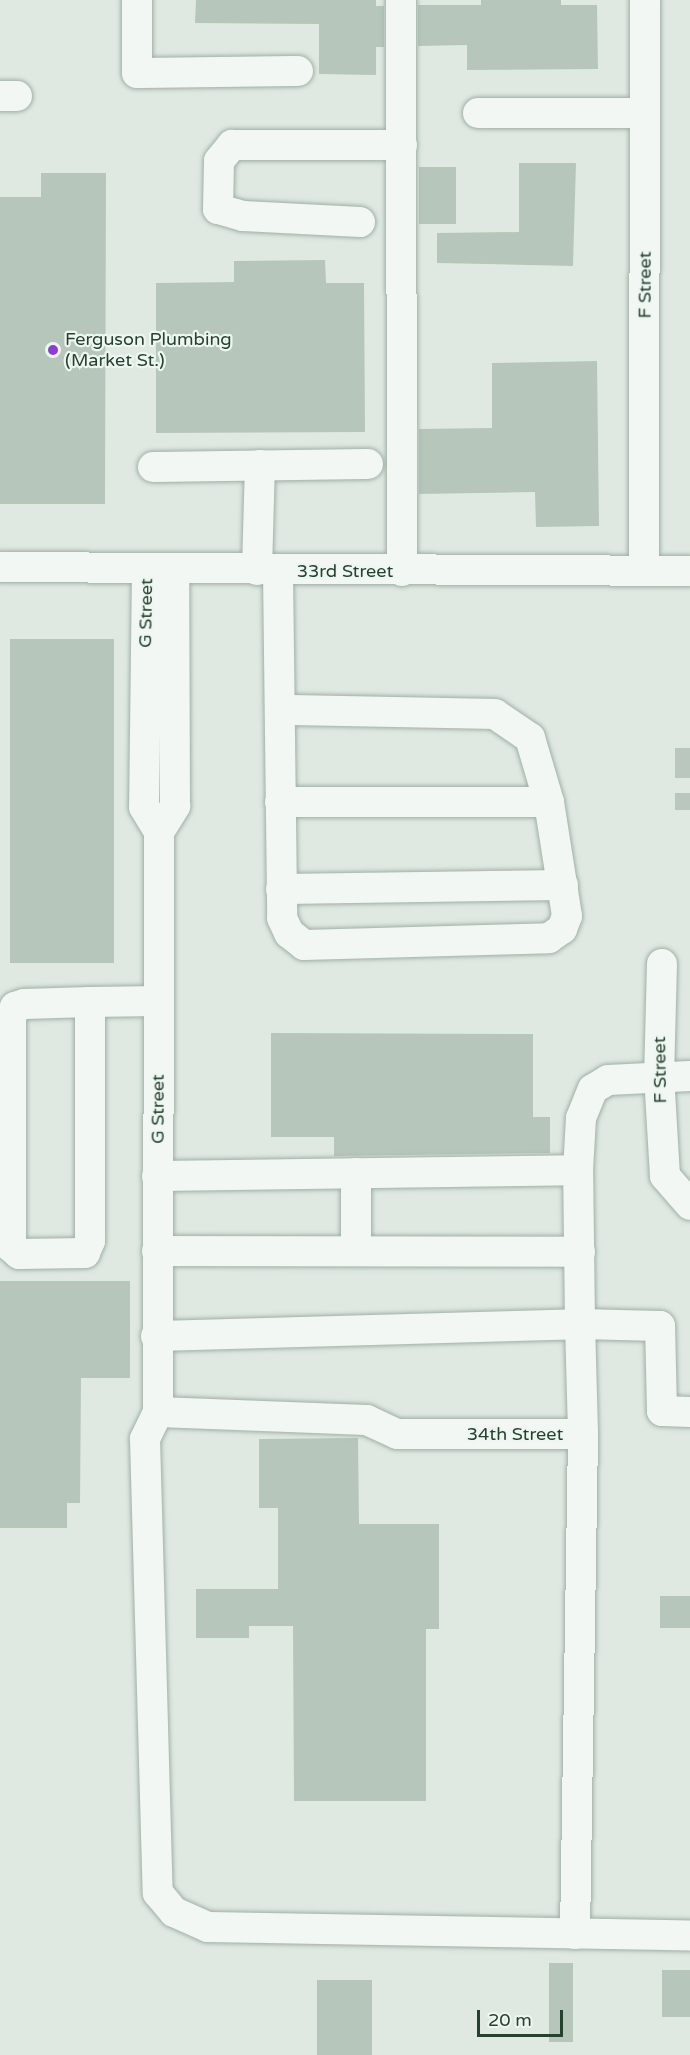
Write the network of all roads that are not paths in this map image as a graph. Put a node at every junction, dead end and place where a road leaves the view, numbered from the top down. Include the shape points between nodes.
1 (137, 0) edge
2 (401, 0) edge
3 (645, 0) edge
4 (298, 71) dead end
5 (478, 113) dead end
6 (645, 113) junction
7 (402, 145) junction
8 (360, 222) dead end
9 (369, 464) dead end
10 (260, 465) junction
11 (153, 467) dead end
12 (0, 567) edge
13 (160, 569) junction
14 (267, 571) junction
15 (402, 571) junction
16 (644, 571) junction
17 (690, 571) edge
18 (280, 710) junction
19 (280, 802) junction
20 (549, 802) junction
21 (562, 885) junction
22 (281, 889) junction
23 (662, 964) dead end
24 (158, 1001) junction
25 (90, 1002) junction
26 (658, 1075) junction
27 (690, 1076) edge
28 (578, 1170) junction
29 (356, 1173) junction
30 (158, 1176) junction
31 (690, 1205) edge
32 (157, 1251) junction
33 (356, 1251) junction
34 (580, 1252) junction
35 (580, 1324) junction
36 (156, 1336) junction
37 (157, 1399) junction
38 (690, 1412) edge
39 (583, 1434) junction
40 (575, 1934) junction
41 (690, 1935) edge

1 - 4 street via 137,73
2 - 7 street
3 - 6 street, F Street
5 - 6 street
6 - 16 street, F Street
7 - 8 street via 232,145 219,161 218,209 243,216
7 - 15 street
9 - 10 street
10 - 11 street
10 - 14 street
12 - 13 street, 33rd Street
13 - 14 street, 33rd Street
13 - 24 street, G Street via 144,807 159,832
14 - 15 street, 33rd Street
14 - 18 street
15 - 16 street, 33rd Street
16 - 17 street, 33rd Street
18 - 19 street
18 - 20 street via 495,714 530,738
19 - 20 street
19 - 22 street
20 - 21 street
21 - 22 street
21 - 22 street via 567,916 562,929 549,938 304,945 290,933 282,918
23 - 26 street, F Street
24 - 25 street
24 - 30 street, G Street
25 - 25 street via 24,1004 15,1007 11,1018 11,1247 19,1254 85,1253 90,1241
26 - 27 street, 34th Street
26 - 28 street, 34th Street via 608,1080 593,1089 581,1118
26 - 31 street, F Street via 665,1176
28 - 29 street
28 - 34 street, 34th Street
29 - 30 street
29 - 33 street
30 - 32 street, G Street
32 - 33 street
32 - 36 street, G Street
33 - 34 street
34 - 35 street, 34th Street
35 - 36 street
35 - 38 street via 660,1326 662,1411
35 - 39 street, 34th Street
36 - 37 street, G Street
37 - 39 street, 34th Street via 367,1420 397,1434
37 - 40 street via 145,1439 158,1893 174,1912 208,1927
39 - 40 street
40 - 41 street

